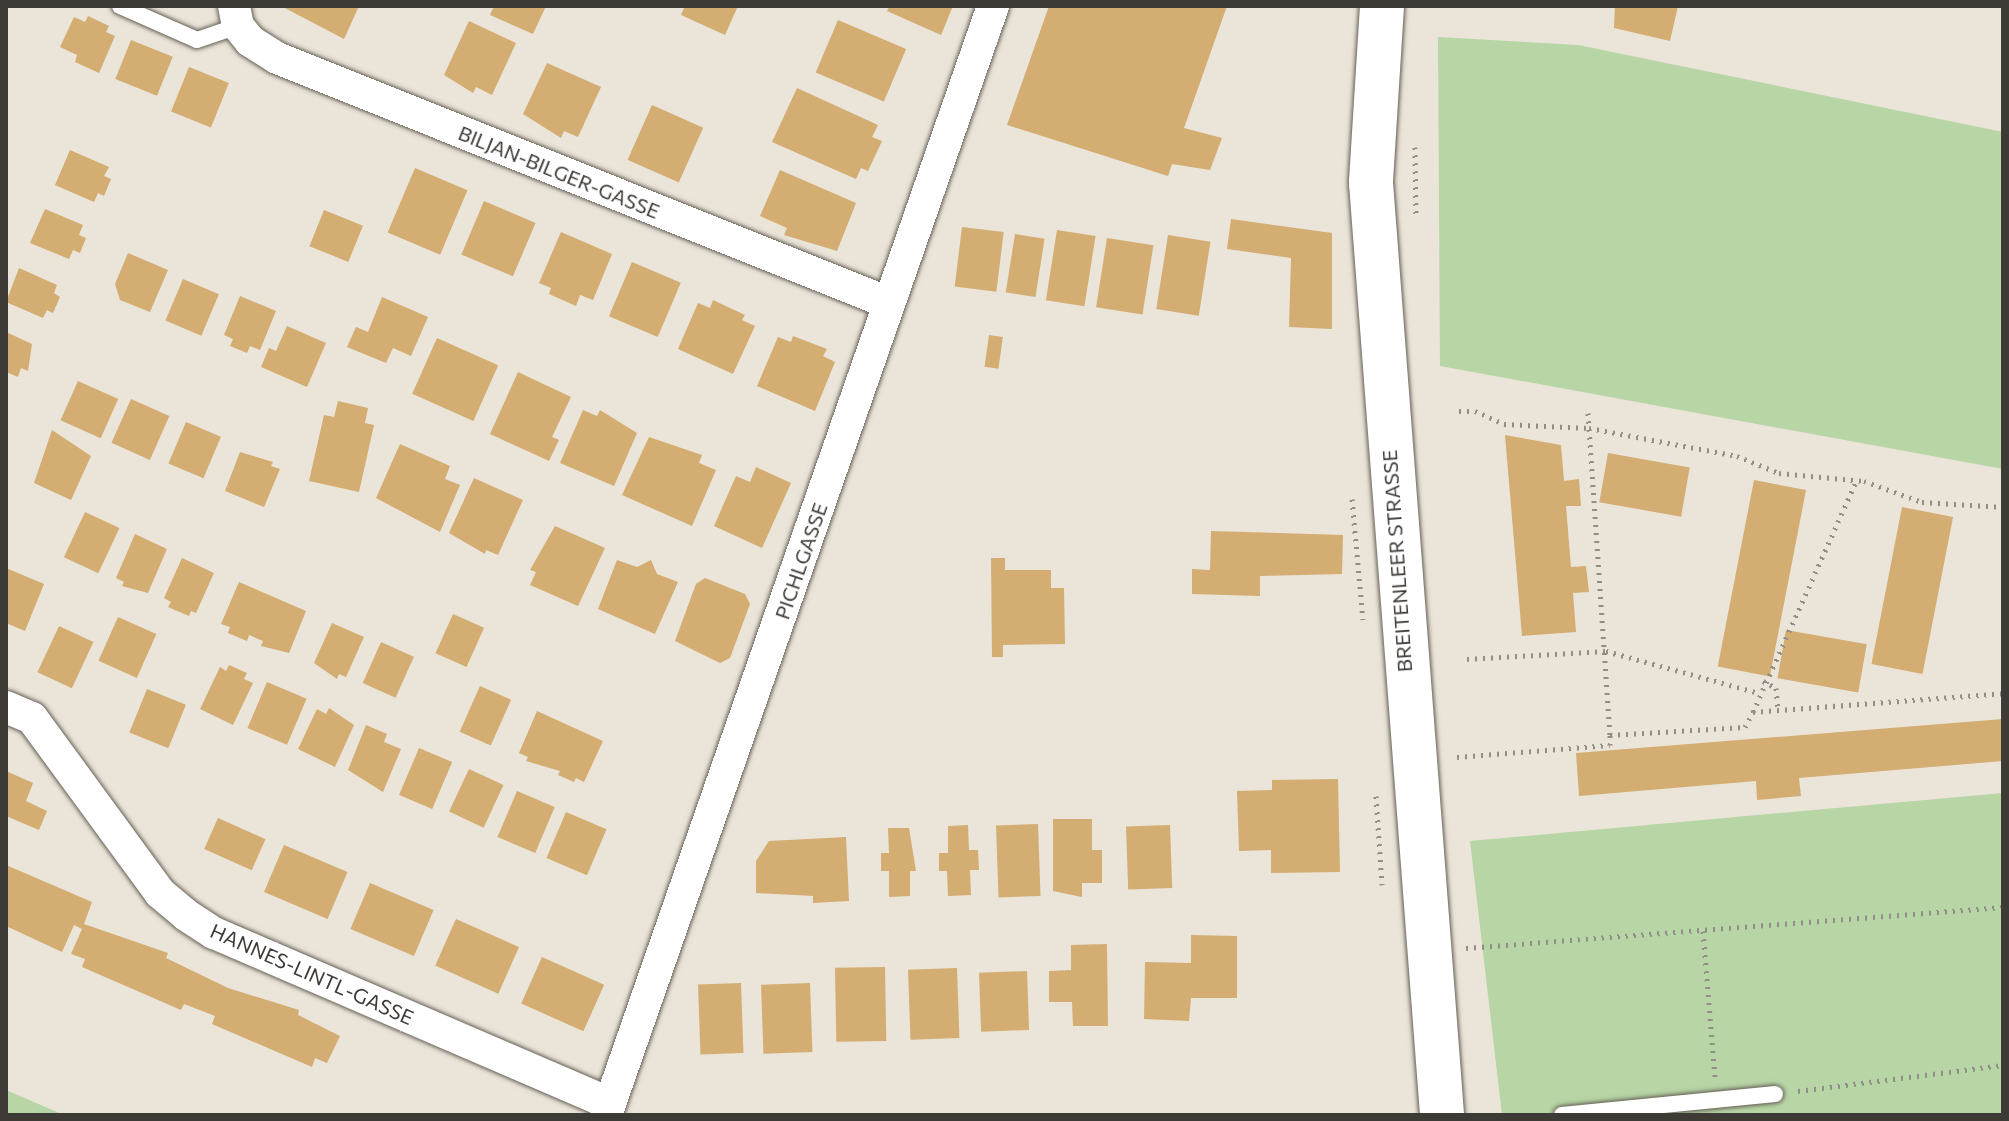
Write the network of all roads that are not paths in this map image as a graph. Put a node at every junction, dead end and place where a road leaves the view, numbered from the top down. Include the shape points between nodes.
1 (120, 6) edge
2 (993, 6) edge
3 (1382, 6) edge
4 (236, 16) edge
5 (889, 303) junction
6 (6, 707) edge
7 (1775, 1094) road end
8 (607, 1109) edge
9 (1442, 1115) edge
10 (1562, 1115) edge

1 - 4 lane, BILJAN-BILGER-GASSE via 197,40
2 - 5 street, PICHLGASSE
3 - 9 main road, BREITENLEER STRASSE via 1371,183
4 - 5 street, BILJAN-BILGER-GASSE via 250,41 277,58
5 - 8 street, PICHLGASSE via 687,894
6 - 8 street, HANNES-LINTL-GASSE via 32,718 160,893 186,915 214,933
7 - 10 lane

